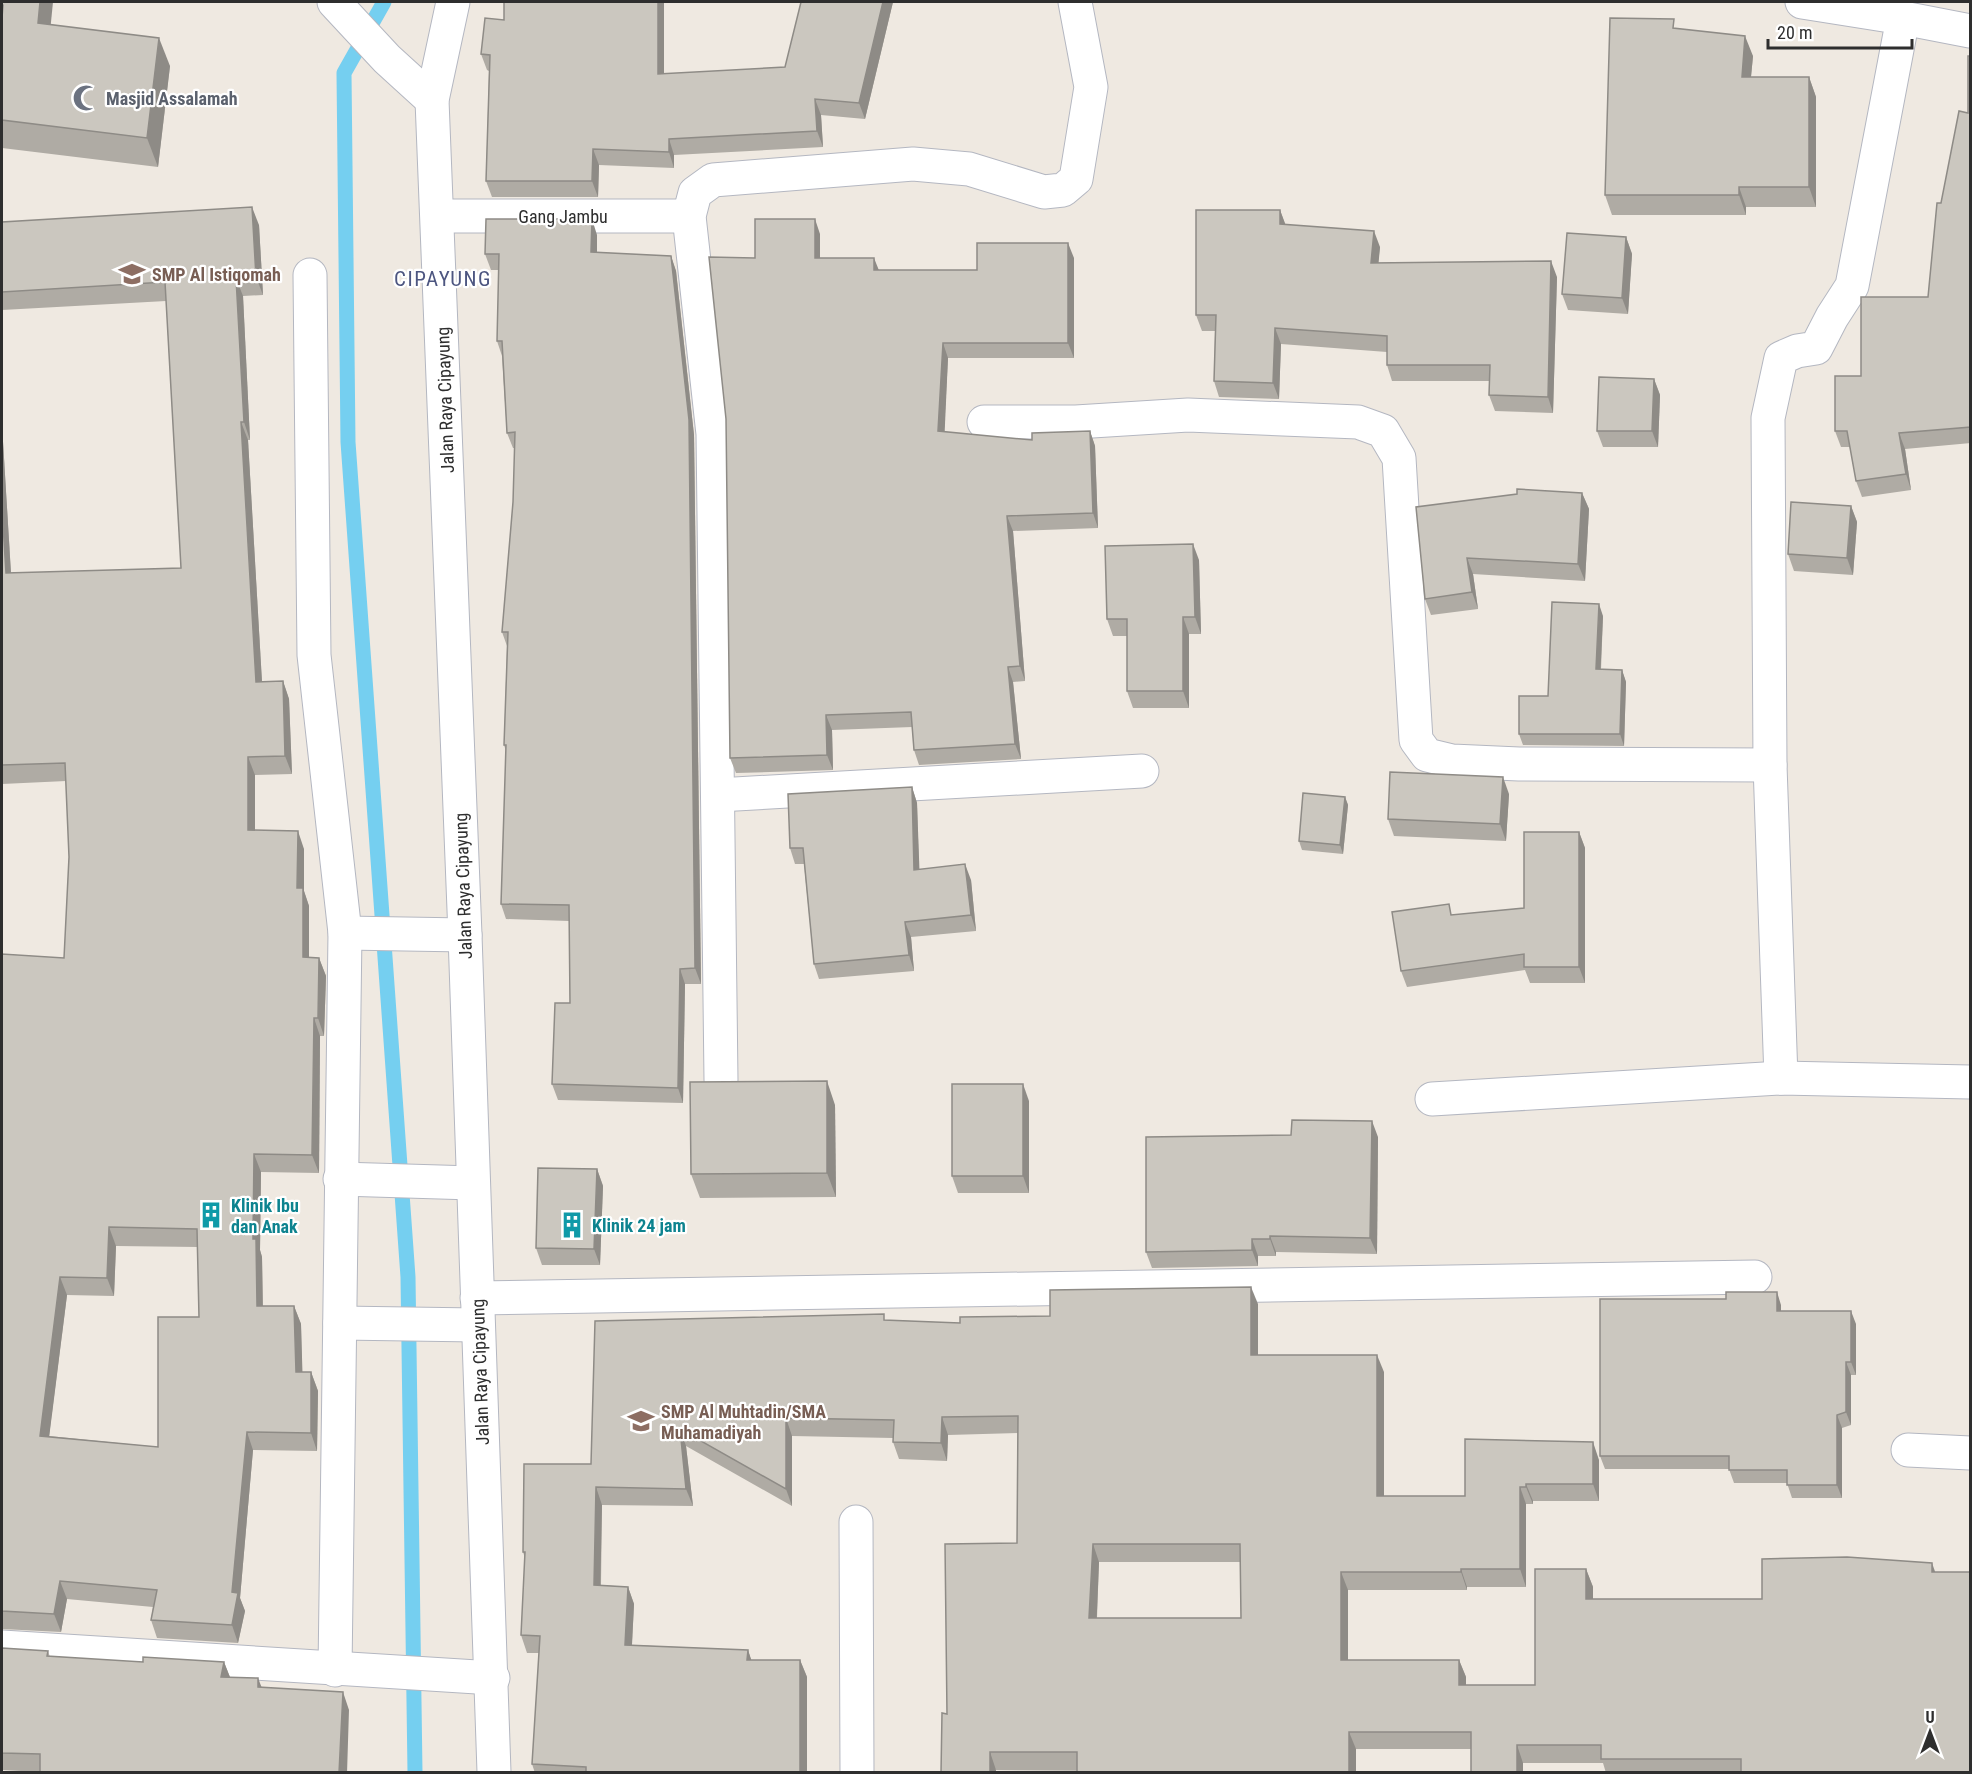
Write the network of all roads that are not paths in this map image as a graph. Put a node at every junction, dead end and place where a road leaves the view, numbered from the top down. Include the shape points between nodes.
1 (334, 2) edge
2 (453, 2) edge
3 (1074, 2) edge
4 (1802, 2) edge
5 (1903, 18) junction
6 (1971, 31) edge
7 (432, 100) junction
8 (438, 216) junction
9 (689, 216) junction
10 (310, 275) dead end
11 (984, 422) dead end
12 (1770, 765) junction
13 (1142, 771) dead end
14 (718, 795) junction
15 (356, 933) junction
16 (465, 935) junction
17 (1781, 1078) junction
18 (721, 1080) edge
19 (1971, 1082) edge
20 (1432, 1099) dead end
21 (350, 1180) junction
22 (473, 1183) junction
23 (1755, 1277) dead end
24 (477, 1312) junction
25 (352, 1323) junction
26 (1908, 1450) dead end
27 (1971, 1453) edge
28 (856, 1522) dead end
29 (2, 1647) edge
30 (335, 1670) junction
31 (478, 1677) junction
32 (494, 1773) edge
33 (857, 1773) edge

1 - 7 street
2 - 7 street, Jalan Raya Cipayung
3 - 9 street via 1091,87 1076,179 1063,190 1044,192 969,169 902,164 712,180 695,193
4 - 5 street
5 - 6 street
5 - 12 street via 1852,286 1816,348 1781,358 1768,418
7 - 8 street, Jalan Raya Cipayung
8 - 9 street, Gang Jambu
8 - 16 street, Jalan Raya Cipayung
9 - 14 street via 712,434
10 - 15 street via 314,655
11 - 12 street via 1076,422 1188,415 1358,422 1383,431 1399,458 1416,740 1427,755 1452,761 1519,764
12 - 17 street
13 - 14 street
14 - 18 street
15 - 16 street
15 - 21 street
16 - 22 street, Jalan Raya Cipayung
17 - 19 street
17 - 20 street
21 - 22 street
21 - 25 street
22 - 24 street, Jalan Raya Cipayung
23 - 24 street
24 - 25 street via 442,1324
24 - 31 street, Jalan Raya Cipayung
25 - 30 street
26 - 27 street
28 - 33 street
29 - 30 street
30 - 31 street
31 - 32 street, Jalan Raya Cipayung

